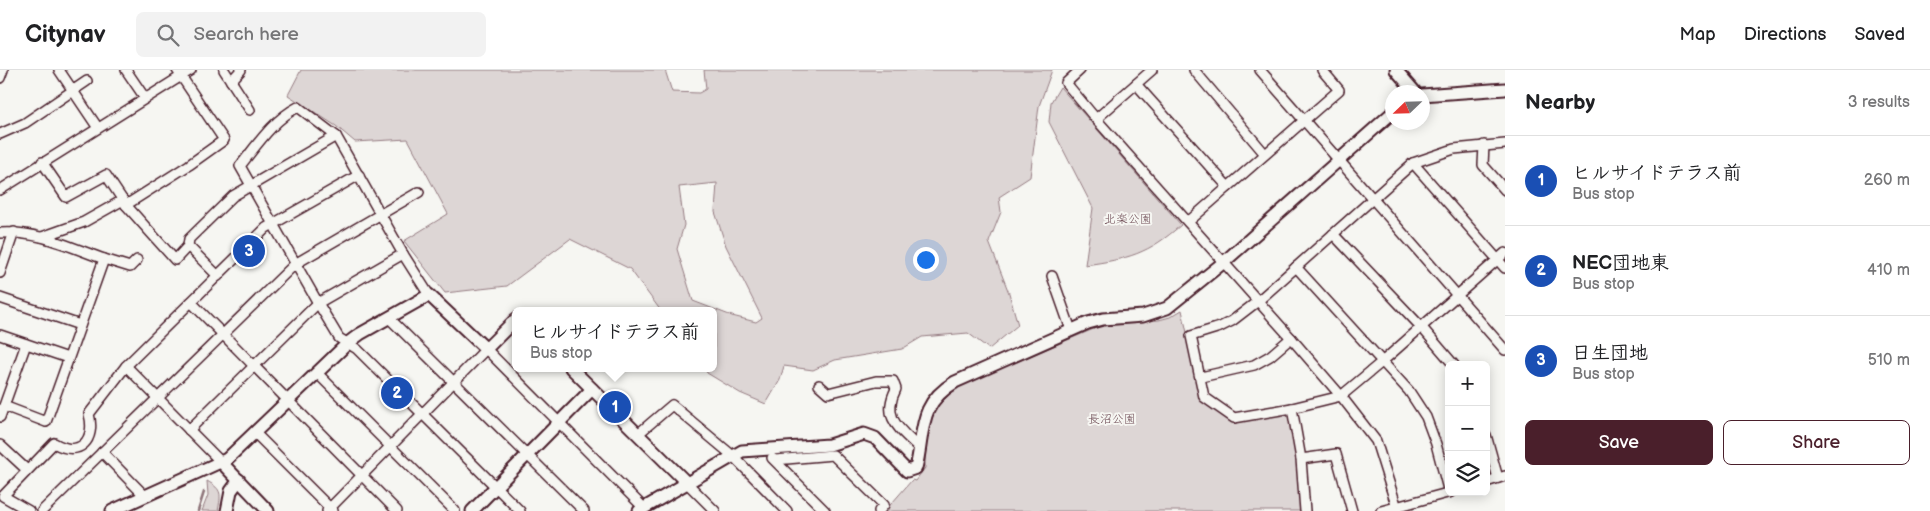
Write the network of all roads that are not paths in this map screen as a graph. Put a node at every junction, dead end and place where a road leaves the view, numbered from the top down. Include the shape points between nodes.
1 (3, 70) edge
2 (59, 70) edge
3 (126, 70) edge
4 (191, 70) edge
5 (224, 70) edge
6 (241, 70) edge
7 (1080, 70) edge
8 (1152, 70) edge
9 (1194, 70) edge
10 (1260, 70) edge
11 (1322, 70) edge
12 (1396, 70) edge
13 (179, 73) edge
14 (0, 78) edge
15 (87, 81) dead end
16 (231, 81) junction
17 (1136, 84) junction
18 (1409, 85) edge
19 (1505, 89) edge
20 (73, 90) junction
21 (1430, 95) edge
22 (145, 98) junction
23 (250, 110) dead end
24 (1096, 119) junction
25 (1385, 119) edge
26 (1304, 120) junction
27 (98, 128) junction
28 (0, 134) edge
29 (336, 136) junction
30 (1505, 144) edge
31 (1484, 146) junction
32 (1265, 154) junction
33 (1340, 160) junction
34 (42, 162) junction
35 (1413, 163) junction
36 (359, 175) junction
37 (251, 185) junction
38 (1228, 187) junction
39 (0, 190) edge
40 (1505, 190) edge
41 (419, 192) dead end
42 (1372, 199) junction
43 (125, 203) junction
44 (381, 214) junction
45 (1188, 222) junction
46 (272, 224) junction
47 (14, 232) junction
48 (0, 233) edge
49 (1333, 234) junction
50 (42, 237) junction
51 (188, 246) junction
52 (1505, 253) edge
53 (403, 254) junction
54 (104, 259) junction
55 (137, 260) dead end
56 (1497, 260) junction
57 (1224, 262) junction
58 (295, 264) junction
59 (1296, 267) junction
60 (1505, 268) edge
61 (0, 273) edge
62 (218, 276) junction
63 (1052, 276) dead end
64 (429, 295) junction
65 (1457, 296) junction
66 (0, 298) edge
67 (1258, 301) junction
68 (191, 302) junction
69 (318, 303) junction
70 (389, 318) junction
71 (512, 323) edge
72 (80, 325) junction
73 (1422, 327) junction
74 (1071, 330) junction
75 (223, 334) junction
76 (0, 335) edge
77 (1291, 338) junction
78 (348, 343) junction
79 (26, 344) junction
80 (486, 349) junction
81 (1505, 350) edge
82 (68, 358) junction
83 (1383, 361) junction
84 (1451, 361) edge
85 (126, 366) junction
86 (254, 366) junction
87 (574, 372) edge
88 (317, 373) junction
89 (1201, 377) junction
90 (455, 383) junction
91 (819, 385) dead end
92 (592, 389) junction
93 (1341, 396) junction
94 (158, 398) junction
95 (289, 400) junction
96 (4, 406) junction
97 (1292, 408) junction
98 (423, 414) junction
99 (0, 417) edge
100 (558, 423) junction
101 (189, 430) junction
102 (256, 433) junction
103 (638, 434) junction
104 (0, 445) edge
105 (390, 446) junction
106 (1490, 446) edge
107 (919, 448) junction
108 (766, 450) junction
109 (102, 452) junction
110 (527, 455) junction
111 (733, 456) junction
112 (1301, 459) junction
113 (775, 460) junction
114 (221, 462) junction
115 (28, 470) junction
116 (362, 475) junction
117 (1445, 475) edge
118 (1502, 477) edge
119 (239, 480) junction
120 (1490, 481) edge
121 (687, 483) junction
122 (496, 487) junction
123 (1445, 494) edge
124 (145, 496) junction
125 (1397, 509) edge
126 (330, 510) edge
127 (641, 510) edge
128 (29, 511) edge
129 (42, 511) edge
130 (112, 511) edge
131 (227, 511) edge
132 (268, 511) edge
133 (397, 511) edge
134 (455, 511) edge
135 (472, 511) edge
136 (520, 511) edge
137 (584, 511) edge
138 (715, 511) edge
139 (787, 511) edge
140 (825, 511) edge
141 (879, 511) edge
142 (1305, 511) edge
143 (1352, 511) edge
144 (1381, 511) edge

1 - 14 street
2 - 20 street
3 - 22 street
4 - 13 street
5 - 16 street
6 - 16 street
7 - 24 street via 1066,83
8 - 17 street
9 - 32 street
10 - 26 street
11 - 26 street via 1339,90
12 - 18 street
13 - 22 street
13 - 43 street via 224,140 189,166
15 - 20 street
16 - 23 street
17 - 24 street
17 - 38 street
19 - 21 street
20 - 27 street
20 - 28 street via 25,123
22 - 27 street
24 - 45 street
25 - 33 street
26 - 32 street
26 - 33 street
27 - 34 street
29 - 36 street
29 - 37 street
29 - 37 street via 298,107 289,112 268,131 240,166
30 - 31 street
31 - 35 street via 1454,148
31 - 40 street via 1483,165
32 - 38 street
33 - 42 street
33 - 57 street
34 - 39 street
34 - 43 street via 66,197 106,175
35 - 42 street
35 - 56 street
36 - 44 street
36 - 46 street
37 - 46 street
37 - 51 street via 233,196 189,239
38 - 45 street
41 - 44 street
42 - 49 street
42 - 65 street
43 - 50 street
43 - 51 street via 175,260
44 - 53 street
44 - 58 street
45 - 57 street
46 - 58 street
46 - 62 street
47 - 48 street
47 - 50 street
47 - 61 street
49 - 59 street
49 - 73 street
50 - 54 street
51 - 62 street
52 - 56 street
53 - 64 street
53 - 69 street
54 - 55 street via 130,267
54 - 72 street
56 - 60 street
56 - 65 street
57 - 67 street
57 - 74 street via 1167,308 1143,316 1103,319
58 - 69 street
58 - 75 street
59 - 67 street
59 - 83 street
62 - 68 street
63 - 74 street
64 - 70 street
64 - 80 street
65 - 73 street
65 - 81 street
66 - 72 street
67 - 77 street
67 - 89 street via 1232,321 1192,336
68 - 75 street
68 - 85 street
69 - 78 street via 339,338
69 - 86 street
70 - 78 street
70 - 90 street
71 - 80 street
72 - 82 street
73 - 83 street
73 - 84 street
74 - 107 street via 941,391 925,414
75 - 86 street
75 - 94 street
76 - 79 street
77 - 89 street via 1254,365
77 - 93 street
78 - 88 street
78 - 98 street
79 - 82 street
79 - 96 street
80 - 90 street
80 - 100 street
82 - 96 street via 46,422
83 - 93 street
83 - 117 street via 1426,417
85 - 94 street
85 - 115 street via 89,414 92,424 88,440 75,448 54,443
86 - 95 street
86 - 101 street
87 - 92 street
88 - 95 street
88 - 105 street
89 - 97 street via 1204,397 1234,418
90 - 98 street
90 - 110 street
91 - 107 street via 828,394 876,381 893,381 896,389 889,409 891,416
92 - 100 street
92 - 103 street
93 - 97 street
93 - 125 street via 1380,447
94 - 101 street
94 - 109 street
95 - 102 street
95 - 116 street
96 - 99 street
97 - 112 street
98 - 105 street
98 - 122 street
100 - 110 street
100 - 127 street
101 - 114 street
102 - 114 street
102 - 126 street
103 - 111 street via 672,405
103 - 121 street
104 - 115 street
105 - 116 street
105 - 134 street
106 - 118 street
107 - 108 street via 916,468 907,471 875,438 864,434 829,445
108 - 111 street via 742,451
108 - 113 street
109 - 124 street
109 - 129 street
110 - 122 street
110 - 137 street
111 - 121 street
111 - 139 street
112 - 142 street
112 - 143 street via 1336,454
113 - 140 street
113 - 141 street via 833,455 884,505
114 - 119 street
114 - 124 street
115 - 128 street via 3,496
116 - 126 street
116 - 133 street
118 - 120 street
119 - 131 street via 231,491
119 - 132 street
121 - 127 street
121 - 138 street
122 - 135 street
122 - 136 street
123 - 125 street
124 - 130 street
125 - 144 street

